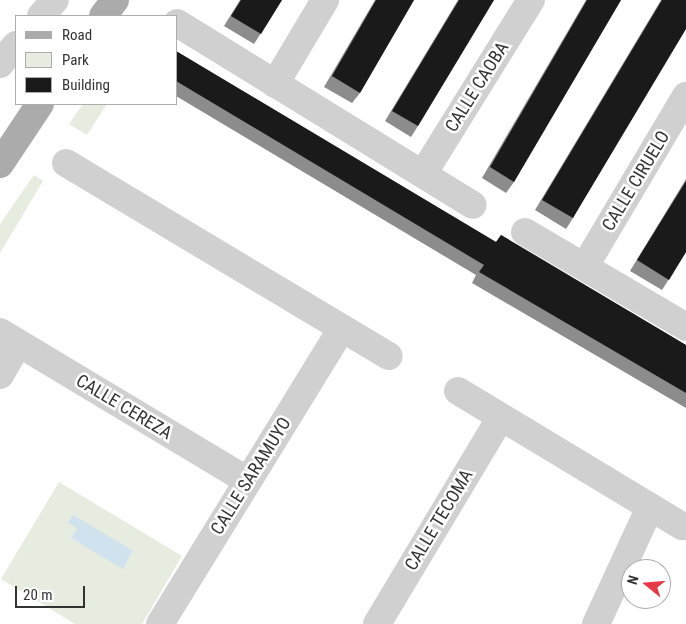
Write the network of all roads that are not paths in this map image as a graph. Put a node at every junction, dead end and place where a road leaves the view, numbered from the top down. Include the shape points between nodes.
1 (55, 0) edge
2 (115, 0) edge
3 (325, 0) edge
4 (531, 0) edge
5 (42, 15) edge
6 (104, 15) edge
7 (178, 24) edge
8 (15, 46) edge
9 (0, 64) edge
10 (274, 84) junction
11 (686, 96) edge
12 (39, 105) edge
13 (66, 163) dead end
14 (0, 164) edge
15 (423, 174) junction
16 (474, 205) dead end
17 (525, 232) dead end
18 (585, 266) junction
19 (342, 328) junction
20 (686, 328) edge
21 (9, 338) edge
22 (389, 356) dead end
23 (0, 375) edge
24 (458, 391) dead end
25 (501, 417) junction
26 (248, 481) junction
27 (650, 506) junction
28 (682, 526) dead end
29 (160, 624) edge
30 (377, 624) edge
31 (596, 624) edge

1 - 5 street
2 - 6 main road
3 - 10 street
4 - 15 street, CALLE CAOBA
7 - 10 street
8 - 9 street
10 - 15 street
11 - 18 street, CALLE CIRUELO
12 - 14 main road
13 - 19 street
15 - 16 street
17 - 18 street
18 - 20 street
19 - 22 street
19 - 26 street, CALLE SARAMUYO
21 - 23 street
21 - 26 street, CALLE CEREZA
24 - 25 street
25 - 27 street
25 - 30 street, CALLE TECOMA
26 - 29 street, CALLE SARAMUYO
27 - 28 street
27 - 31 street

